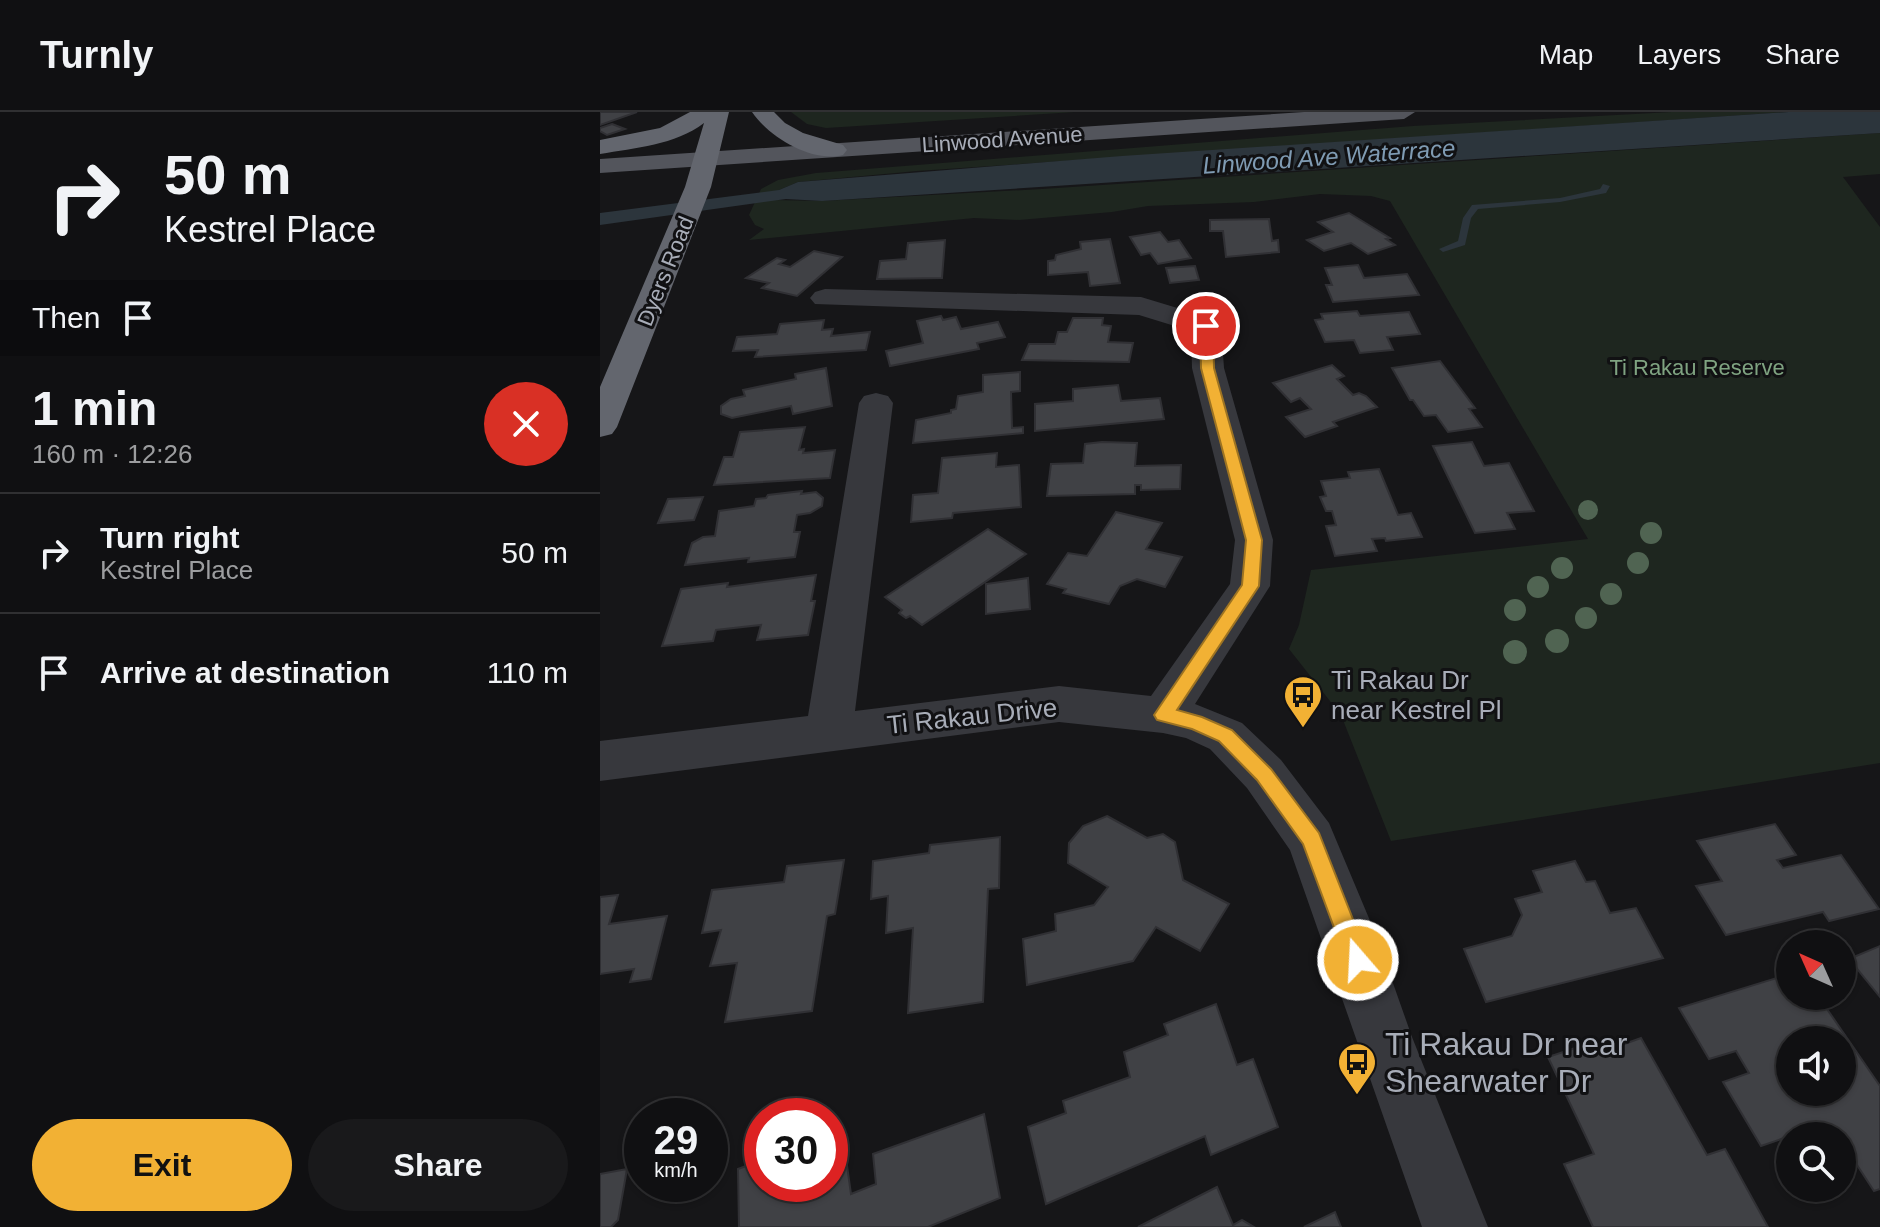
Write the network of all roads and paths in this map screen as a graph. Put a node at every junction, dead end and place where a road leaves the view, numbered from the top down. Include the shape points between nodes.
1 (703, 112) edge
2 (718, 112) edge
3 (763, 112) edge
4 (1404, 112) edge
5 (600, 147) edge
6 (835, 150) junction
7 (708, 159) junction
8 (600, 166) edge
9 (825, 298) dead end
10 (876, 403) dead end
11 (600, 427) edge
12 (1163, 715) junction
13 (829, 733) junction
14 (600, 761) edge
15 (1455, 1227) edge

1 - 5 highway via 669,132
2 - 7 highway, Dyers Road
3 - 6 highway via 788,137
4 - 6 main road, Linwood Avenue
6 - 7 main road, Linwood Avenue
7 - 8 main road, Linwood Avenue
7 - 11 highway, Dyers Road
9 - 12 street via 1141,306 1206,326 1208,368 1254,540 1250,586
10 - 13 street
12 - 13 street, Ti Rakau Drive via 1059,704
12 - 15 street, Ti Rakau Drive via 1226,736 1264,774 1311,839
13 - 14 street, Ti Rakau Drive

